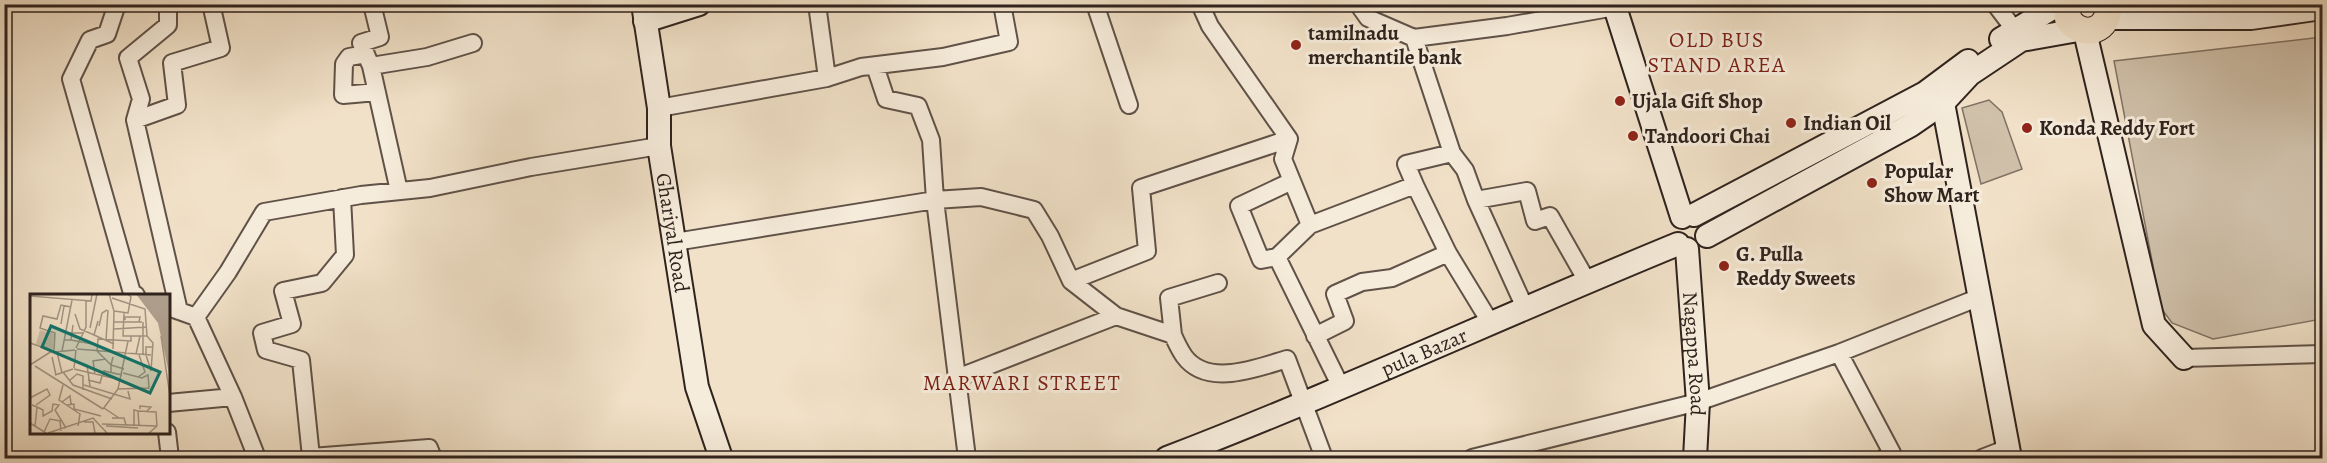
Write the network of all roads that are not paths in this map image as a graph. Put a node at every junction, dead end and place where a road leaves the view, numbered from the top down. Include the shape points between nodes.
1 (117, 4) edge
2 (168, 4) edge
3 (216, 4) edge
4 (372, 4) edge
5 (699, 4) edge
6 (817, 4) edge
7 (1002, 4) edge
8 (1095, 4) edge
9 (1200, 4) edge
10 (1358, 4) edge
11 (1995, 4) edge
12 (2059, 4) edge
13 (2067, 4) edge
14 (1614, 6) edge
15 (2322, 8) edge
16 (2109, 9) edge
17 (644, 13) edge
18 (2014, 30) junction
19 (2081, 31) junction
20 (1414, 38) junction
21 (472, 43) dead end
22 (368, 60) junction
23 (875, 66) junction
24 (827, 78) junction
25 (377, 92) junction
26 (1939, 94) junction
27 (1129, 105) dead end
28 (659, 108) junction
29 (135, 120) junction
30 (1289, 139) junction
31 (659, 146) junction
32 (1452, 153) junction
33 (1292, 181) junction
34 (1415, 185) junction
35 (399, 191) junction
36 (342, 198) junction
37 (935, 200) junction
38 (1476, 200) junction
39 (1688, 216) junction
40 (1310, 225) junction
41 (1707, 236) junction
42 (675, 242) junction
43 (1683, 247) junction
44 (1448, 253) junction
45 (1277, 257) junction
46 (1071, 281) junction
47 (1587, 281) junction
48 (1218, 284) dead end
49 (134, 294) edge
50 (170, 294) edge
51 (170, 294) edge
52 (1980, 297) junction
53 (173, 309) edge
54 (1526, 310) junction
55 (1116, 316) junction
56 (196, 317) junction
57 (1490, 322) junction
58 (1173, 335) junction
59 (1315, 336) junction
60 (1839, 353) junction
61 (2322, 354) edge
62 (2184, 358) joint
63 (957, 378) junction
64 (1341, 387) junction
65 (233, 397) junction
66 (1698, 402) junction
67 (170, 404) edge
68 (1305, 405) junction
69 (167, 433) edge
70 (1209, 451) edge
71 (2009, 453) edge
72 (170, 459) edge
73 (256, 459) edge
74 (433, 459) edge
75 (721, 459) edge
76 (967, 459) edge
77 (1167, 459) edge
78 (1324, 459) edge
79 (1472, 459) edge
80 (1695, 459) edge
81 (1884, 459) edge
82 (1982, 459) edge

1 - 49 street via 107,34 90,40 71,79
2 - 29 street via 168,25 128,58 141,99
3 - 29 street via 212,8 221,48 172,63 177,105
4 - 22 street via 380,37 361,44
5 - 17 street
6 - 24 street
7 - 23 street via 1009,42 943,57
8 - 27 street
9 - 30 street via 1210,26
10 - 20 street via 1368,18
11 - 18 street
12 - 18 street
13 - 19 main road via 2068,19
14 - 20 street
14 - 39 street
15 - 16 street via 2251,18
16 - 19 main road via 2099,28
17 - 28 street, Ghariyal Road
18 - 26 street
19 - 26 street via 2022,40
19 - 62 street via 2154,325
20 - 32 street
21 - 22 street via 428,57
22 - 25 street
22 - 25 street via 349,57 344,64 343,95
23 - 24 street
23 - 37 street via 886,99 918,106 931,140
24 - 28 street
25 - 35 street
26 - 39 street
26 - 41 street via 1911,125
26 - 52 street
28 - 31 street, Ghariyal Road
29 - 51 street
30 - 33 street via 1283,159
30 - 46 street via 1141,188 1147,251
31 - 35 street
31 - 42 street, Ghariyal Road
32 - 34 street via 1406,164
32 - 38 street via 1465,170
33 - 40 street
33 - 45 street via 1239,206 1260,260
34 - 40 street
34 - 44 street
35 - 36 street
36 - 56 street via 264,212
36 - 74 street via 345,255 322,283 283,291 292,324 262,333 266,350 301,360 311,457 429,448
37 - 42 street
37 - 46 street via 981,197 1034,210
37 - 63 street
38 - 47 street via 1527,191 1535,221 1550,216
38 - 54 street
39 - 41 street via 1704,221
39 - 43 street via 1673,229
40 - 45 street
41 - 43 street via 1698,247
42 - 75 street, Ghariyal Road via 697,387
43 - 47 street, pula Bazar
43 - 66 street, Nagappa Road
44 - 57 street
44 - 59 street via 1392,278 1362,282 1335,294 1345,321
45 - 59 street
46 - 55 street
47 - 54 street, pula Bazar
48 - 58 street via 1169,298
50 - 53 street
52 - 60 street
52 - 71 street
53 - 56 street
54 - 57 street, pula Bazar
55 - 58 street
55 - 63 street
56 - 65 street
57 - 64 street, pula Bazar
58 - 68 street via 1185,358 1207,372 1241,372 1287,359
59 - 64 street
60 - 66 street
60 - 81 street via 1892,453
61 - 62 street
63 - 76 street
64 - 68 street, pula Bazar
65 - 67 street
65 - 73 street
66 - 79 street
66 - 80 street, Nagappa Road
68 - 70 street, pula Bazar
68 - 78 street
69 - 72 street
70 - 77 street, pula Bazar
71 - 82 street

